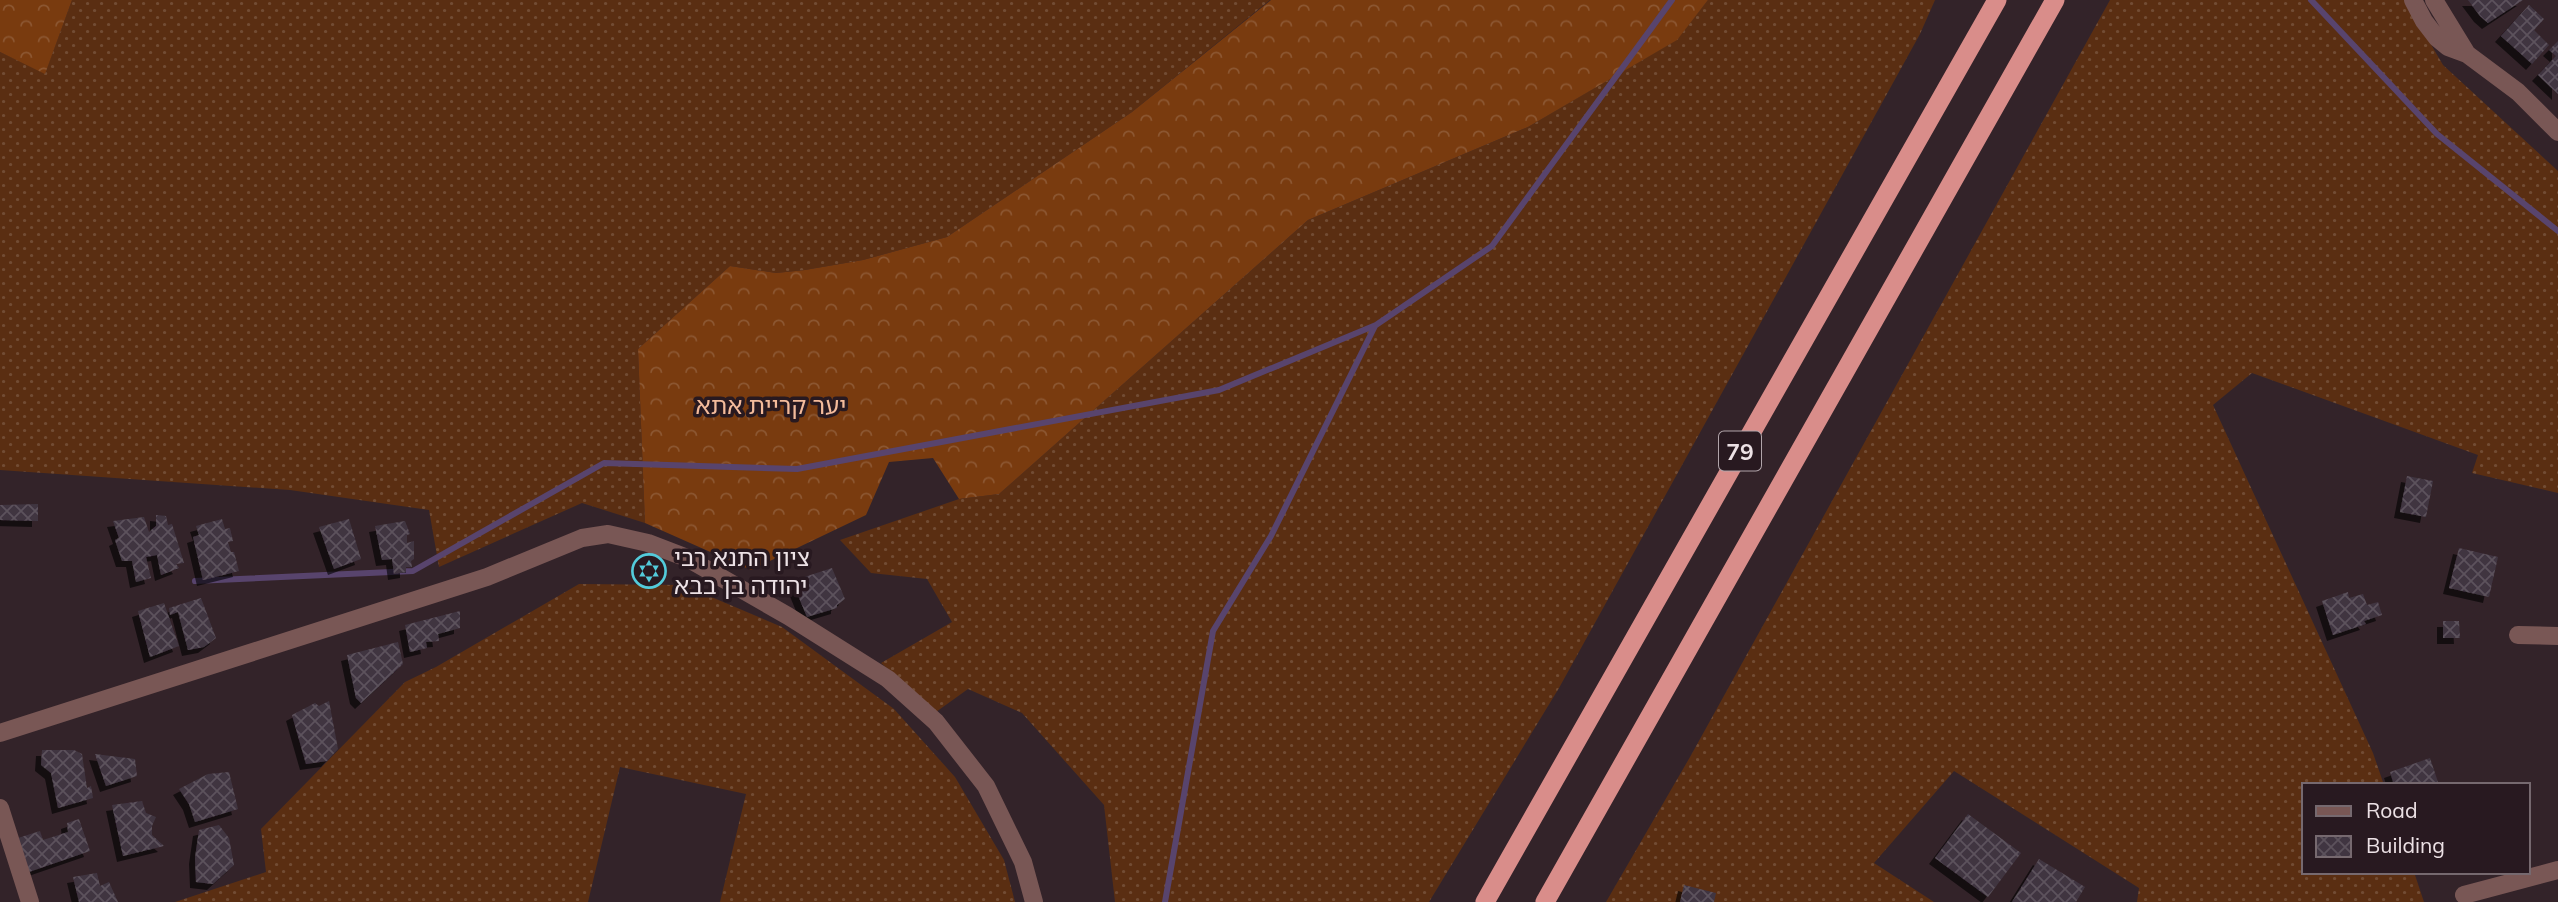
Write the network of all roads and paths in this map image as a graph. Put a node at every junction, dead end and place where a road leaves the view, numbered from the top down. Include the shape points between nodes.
1 (1997, 0) edge
2 (2056, 0) edge
3 (2413, 0) edge
4 (2434, 0) edge
5 (2467, 54) junction
6 (2558, 132) edge
7 (2518, 635) dead end
8 (2558, 636) edge
9 (0, 733) edge
10 (0, 808) edge
11 (2558, 870) edge
12 (2464, 895) dead end
13 (30, 902) edge
14 (1034, 902) edge
15 (1485, 902) edge
16 (1545, 902) edge

1 - 15 highway, 79
2 - 16 highway, 79
3 - 5 street via 2437,38
4 - 5 street
5 - 6 street via 2518,92
7 - 8 street
9 - 14 street via 487,577 582,538 608,534 687,558 888,679 936,722 986,786 1023,862
10 - 13 street
11 - 12 street

